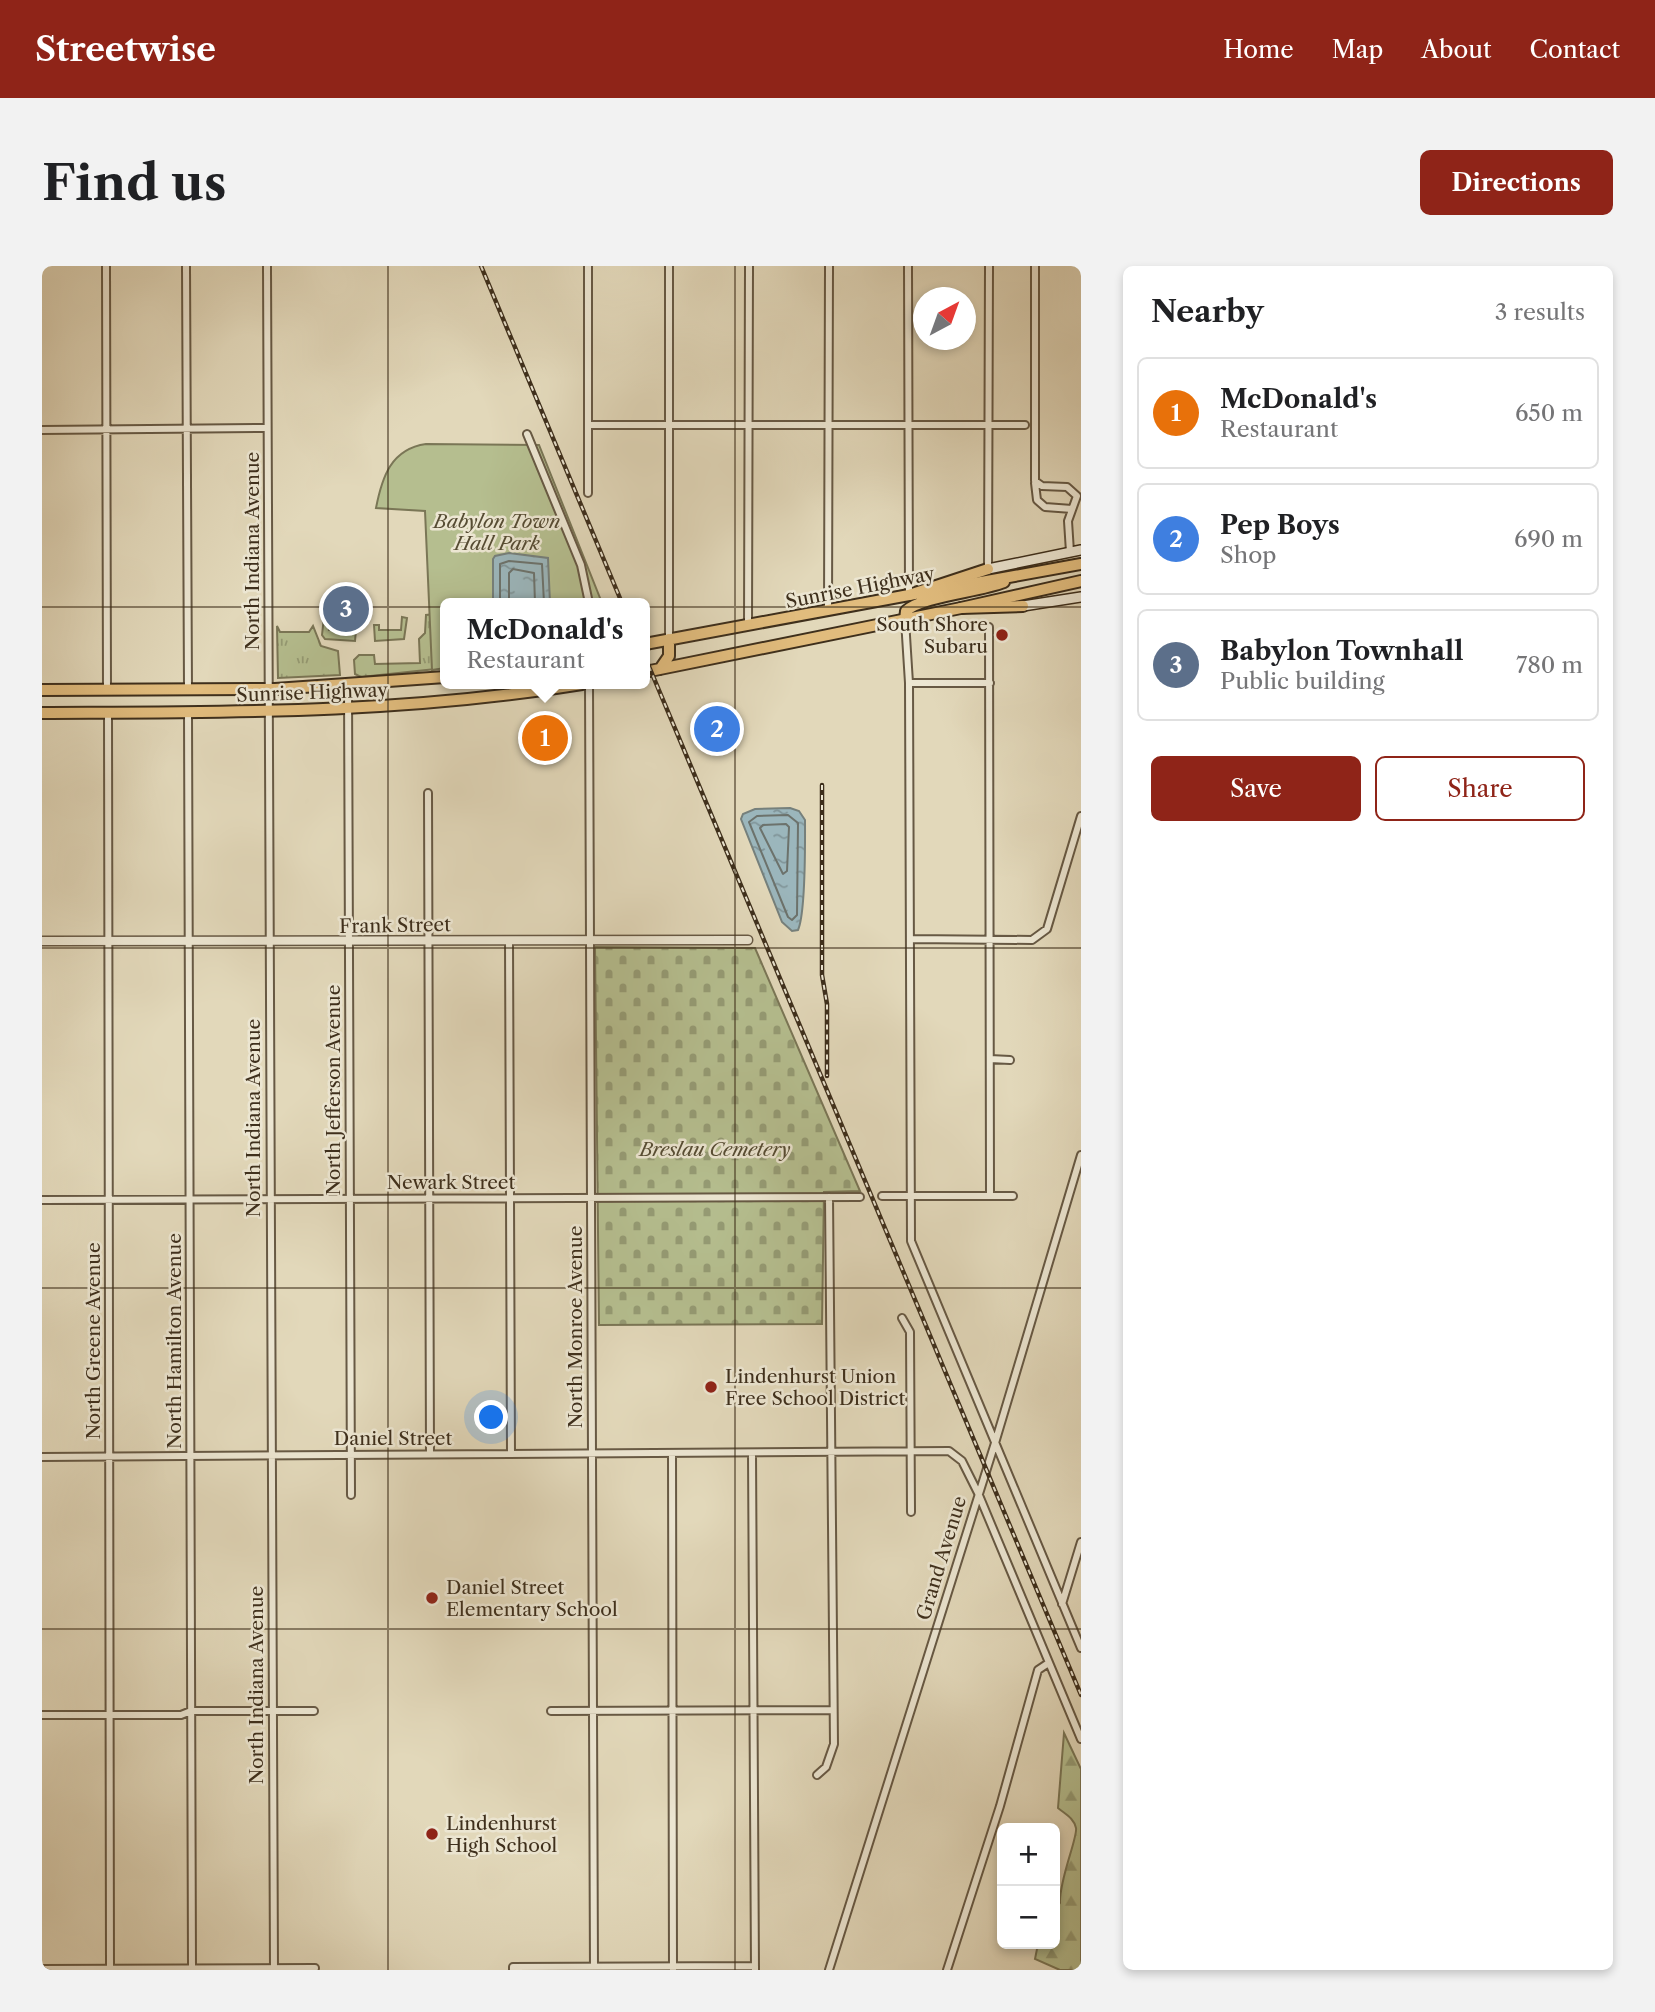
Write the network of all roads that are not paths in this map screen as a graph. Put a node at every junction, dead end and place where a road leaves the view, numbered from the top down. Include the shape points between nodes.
1 (106, 266) edge
2 (186, 266) edge
3 (267, 266) edge
4 (588, 266) edge
5 (669, 266) edge
6 (749, 266) edge
7 (829, 266) edge
8 (908, 266) edge
9 (989, 266) edge
10 (1035, 266) edge
11 (589, 425) junction
12 (908, 425) junction
13 (1024, 425) dead end
14 (668, 426) junction
15 (748, 426) junction
16 (830, 426) junction
17 (989, 426) junction
18 (187, 428) junction
19 (267, 428) junction
20 (107, 429) junction
21 (42, 430) edge
22 (527, 434) dead end
23 (1035, 481) junction
24 (588, 493) dead end
25 (1072, 509) junction
26 (1081, 550) edge
27 (1070, 552) junction
28 (1081, 564) edge
29 (988, 569) junction
30 (1026, 573) junction
31 (1081, 581) edge
32 (909, 595) junction
33 (1081, 597) edge
34 (588, 598) edge
35 (1023, 606) joint
36 (961, 608) junction
37 (828, 611) junction
38 (905, 620) junction
39 (748, 625) junction
40 (989, 627) dead end
41 (669, 639) junction
42 (650, 642) edge
43 (660, 669) junction
44 (650, 671) edge
45 (440, 677) edge
46 (909, 682) junction
47 (989, 683) junction
48 (348, 685) junction
49 (188, 689) junction
50 (268, 689) junction
51 (547, 689) edge
52 (589, 689) edge
53 (42, 690) edge
54 (107, 690) junction
55 (348, 710) junction
56 (108, 712) junction
57 (188, 712) junction
58 (268, 712) junction
59 (42, 713) edge
60 (428, 793) dead end
61 (1081, 816) edge
62 (588, 939) junction
63 (910, 939) junction
64 (990, 939) junction
65 (428, 940) junction
66 (509, 940) junction
67 (748, 940) dead end
68 (42, 941) edge
69 (187, 941) junction
70 (268, 941) junction
71 (108, 942) junction
72 (348, 942) junction
73 (990, 1059) junction
74 (1010, 1060) dead end
75 (1081, 1155) edge
76 (990, 1195) junction
77 (589, 1196) junction
78 (882, 1196) dead end
79 (911, 1196) junction
80 (1013, 1196) dead end
81 (860, 1197) dead end
82 (349, 1198) junction
83 (429, 1198) junction
84 (510, 1198) junction
85 (830, 1198) junction
86 (189, 1199) junction
87 (269, 1199) junction
88 (42, 1200) edge
89 (109, 1200) junction
90 (902, 1318) dead end
91 (995, 1443) junction
92 (591, 1452) junction
93 (831, 1452) junction
94 (912, 1452) junction
95 (672, 1453) junction
96 (752, 1453) junction
97 (189, 1454) junction
98 (349, 1454) junction
99 (430, 1454) junction
100 (511, 1454) junction
101 (271, 1455) junction
102 (109, 1456) junction
103 (42, 1457) edge
104 (978, 1493) junction
105 (351, 1495) dead end
106 (911, 1512) dead end
107 (1081, 1542) edge
108 (1062, 1605) junction
109 (1081, 1648) edge
110 (1047, 1664) junction
111 (752, 1709) junction
112 (672, 1710) junction
113 (834, 1710) junction
114 (191, 1711) junction
115 (271, 1711) junction
116 (314, 1711) dead end
117 (551, 1711) dead end
118 (591, 1711) junction
119 (110, 1714) junction
120 (42, 1715) edge
121 (1081, 1739) edge
122 (817, 1774) dead end
123 (315, 1968) dead end
124 (594, 1968) edge
125 (673, 1968) edge
126 (755, 1968) edge
127 (42, 1969) edge
128 (192, 1969) edge
129 (274, 1969) edge
130 (513, 1969) edge
131 (110, 1970) edge
132 (829, 1970) edge
133 (947, 1970) edge

1 - 20 street
2 - 18 street
3 - 19 street, North Indiana Avenue
4 - 11 street
5 - 14 street
6 - 15 street
7 - 16 street
8 - 12 street
9 - 17 street
10 - 23 street
11 - 14 street
11 - 24 street
12 - 16 street
12 - 17 street
12 - 32 street
13 - 17 street
14 - 15 street
14 - 41 street
15 - 16 street
15 - 39 street
16 - 37 street
17 - 29 street
18 - 19 street
18 - 20 street
18 - 49 street
19 - 50 street, North Indiana Avenue
20 - 21 street
20 - 54 street
22 - 34 street via 584,574
23 - 25 street via 1037,500 1045,507
23 - 25 street via 1073,491 1077,496
25 - 27 street
26 - 27 main road
27 - 29 main road
28 - 30 highway, Sunrise Highway
29 - 32 highway
30 - 32 highway, Sunrise Highway
30 - 38 highway via 976,592 915,604 906,611
31 - 36 highway, Sunrise Highway
32 - 37 highway, Sunrise Highway
33 - 35 main road
35 - 36 highway
36 - 38 highway, Sunrise Highway
37 - 39 highway, Sunrise Highway
38 - 43 highway, Sunrise Highway
38 - 46 street
39 - 41 highway, Sunrise Highway
40 - 47 street
41 - 42 highway, Sunrise Highway
41 - 43 highway via 669,656
43 - 44 highway, Sunrise Highway
45 - 48 highway, Sunrise Highway
46 - 47 street
46 - 63 street
47 - 64 street
48 - 50 highway, Sunrise Highway
48 - 55 street, North Jefferson Avenue
49 - 50 highway, Sunrise Highway
49 - 54 highway, Sunrise Highway
50 - 58 street, North Indiana Avenue
51 - 55 highway, Sunrise Highway
52 - 62 street, North Monroe Avenue
53 - 54 highway, Sunrise Highway
55 - 58 highway, Sunrise Highway
55 - 72 street, North Jefferson Avenue
56 - 57 highway, Sunrise Highway
56 - 59 highway, Sunrise Highway
56 - 71 street, North Greene Avenue
57 - 58 highway, Sunrise Highway
57 - 69 street, North Hamilton Avenue
58 - 70 street, North Indiana Avenue
60 - 65 street
61 - 64 street via 1047,929 1032,940
62 - 66 street, Frank Street
62 - 67 street, Frank Street
62 - 77 street, North Monroe Avenue
63 - 64 street
63 - 79 street
64 - 73 street
65 - 66 street, Frank Street
65 - 72 street, Frank Street
65 - 83 street
66 - 84 street
68 - 71 street, Frank Street
69 - 70 street, Frank Street
69 - 71 street, Frank Street
69 - 86 street, North Hamilton Avenue
70 - 72 street, Frank Street
70 - 87 street, North Indiana Avenue
71 - 89 street, North Greene Avenue
72 - 82 street, North Jefferson Avenue
73 - 74 street
73 - 76 street
75 - 91 street, Grand Avenue
76 - 79 street
76 - 80 street
77 - 84 street, Newark Street
77 - 85 street, Newark Street
77 - 92 street, North Monroe Avenue
78 - 79 street
79 - 91 street via 911,1241
81 - 85 street, Newark Street
82 - 83 street, Newark Street
82 - 87 street, Newark Street
82 - 98 street, North Jefferson Avenue
83 - 84 street, Newark Street
83 - 99 street
84 - 100 street
85 - 93 street
86 - 87 street, Newark Street
86 - 89 street, Newark Street
86 - 97 street, North Hamilton Avenue
87 - 101 street, North Indiana Avenue
88 - 89 street, Newark Street
89 - 102 street, North Greene Avenue
90 - 94 street via 910,1332
91 - 104 street, Grand Avenue
91 - 108 street
92 - 95 street, Daniel Street
92 - 100 street, Daniel Street
92 - 118 street, North Monroe Avenue
93 - 94 street, Daniel Street
93 - 96 street, Daniel Street
93 - 113 street
94 - 104 street, Daniel Street via 953,1452
94 - 106 street
95 - 96 street, Daniel Street
95 - 112 street
96 - 111 street
97 - 101 street, Daniel Street
97 - 102 street, Daniel Street
97 - 114 street, North Hamilton Avenue
98 - 99 street, Daniel Street
98 - 101 street, Daniel Street
98 - 105 street, North Jefferson Avenue
99 - 100 street, Daniel Street
101 - 115 street, North Indiana Avenue
102 - 103 street, Daniel Street
102 - 119 street, North Greene Avenue
104 - 110 street
104 - 132 street, Grand Avenue
107 - 108 street
108 - 109 street
110 - 121 street
110 - 133 street via 1038,1671
111 - 112 street
111 - 113 street
111 - 126 street
112 - 118 street
112 - 125 street
113 - 122 street via 834,1744 826,1767
114 - 115 street
114 - 119 street via 181,1716
114 - 128 street, North Hamilton Avenue
115 - 116 street
115 - 129 street, North Indiana Avenue
117 - 118 street
118 - 124 street, North Monroe Avenue
119 - 120 street
119 - 131 street, North Greene Avenue
123 - 129 street
124 - 125 street
124 - 130 street
125 - 126 street
127 - 131 street
128 - 129 street
128 - 131 street

